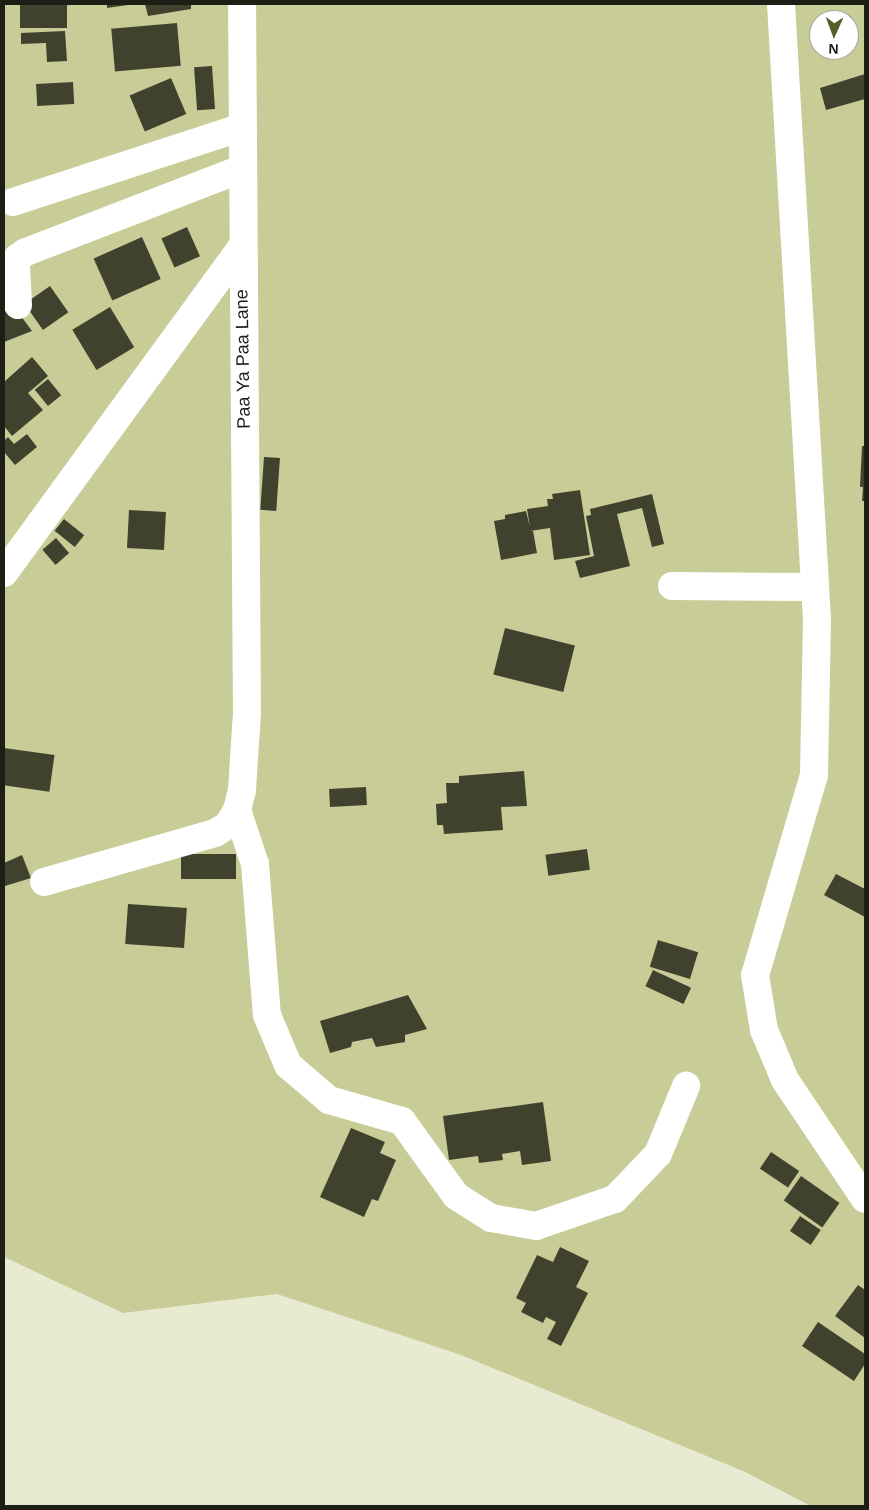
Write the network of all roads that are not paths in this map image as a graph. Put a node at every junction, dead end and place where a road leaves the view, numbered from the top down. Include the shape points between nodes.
1 (242, 4) edge
2 (781, 4) edge
3 (240, 128) junction
4 (241, 169) junction
5 (13, 202) dead end
6 (242, 247) junction
7 (18, 305) dead end
8 (4, 573) edge
9 (672, 586) dead end
10 (815, 587) junction
11 (237, 810) junction
12 (44, 882) dead end
13 (686, 1086) dead end
14 (865, 1199) edge

1 - 3 street, Paa Ya Paa Lane
2 - 10 street
3 - 4 street, Paa Ya Paa Lane
3 - 5 street
4 - 6 street, Paa Ya Paa Lane
4 - 7 street via 26,252 18,257 16,265
6 - 8 street
6 - 11 street, Paa Ya Paa Lane via 246,713 242,790
9 - 10 street
10 - 14 street via 814,775 755,975 764,1030 785,1080
11 - 12 street via 228,824 215,833
11 - 13 street via 255,864 267,1015 288,1065 329,1100 402,1121 456,1196 491,1218 536,1226 616,1199 658,1154

